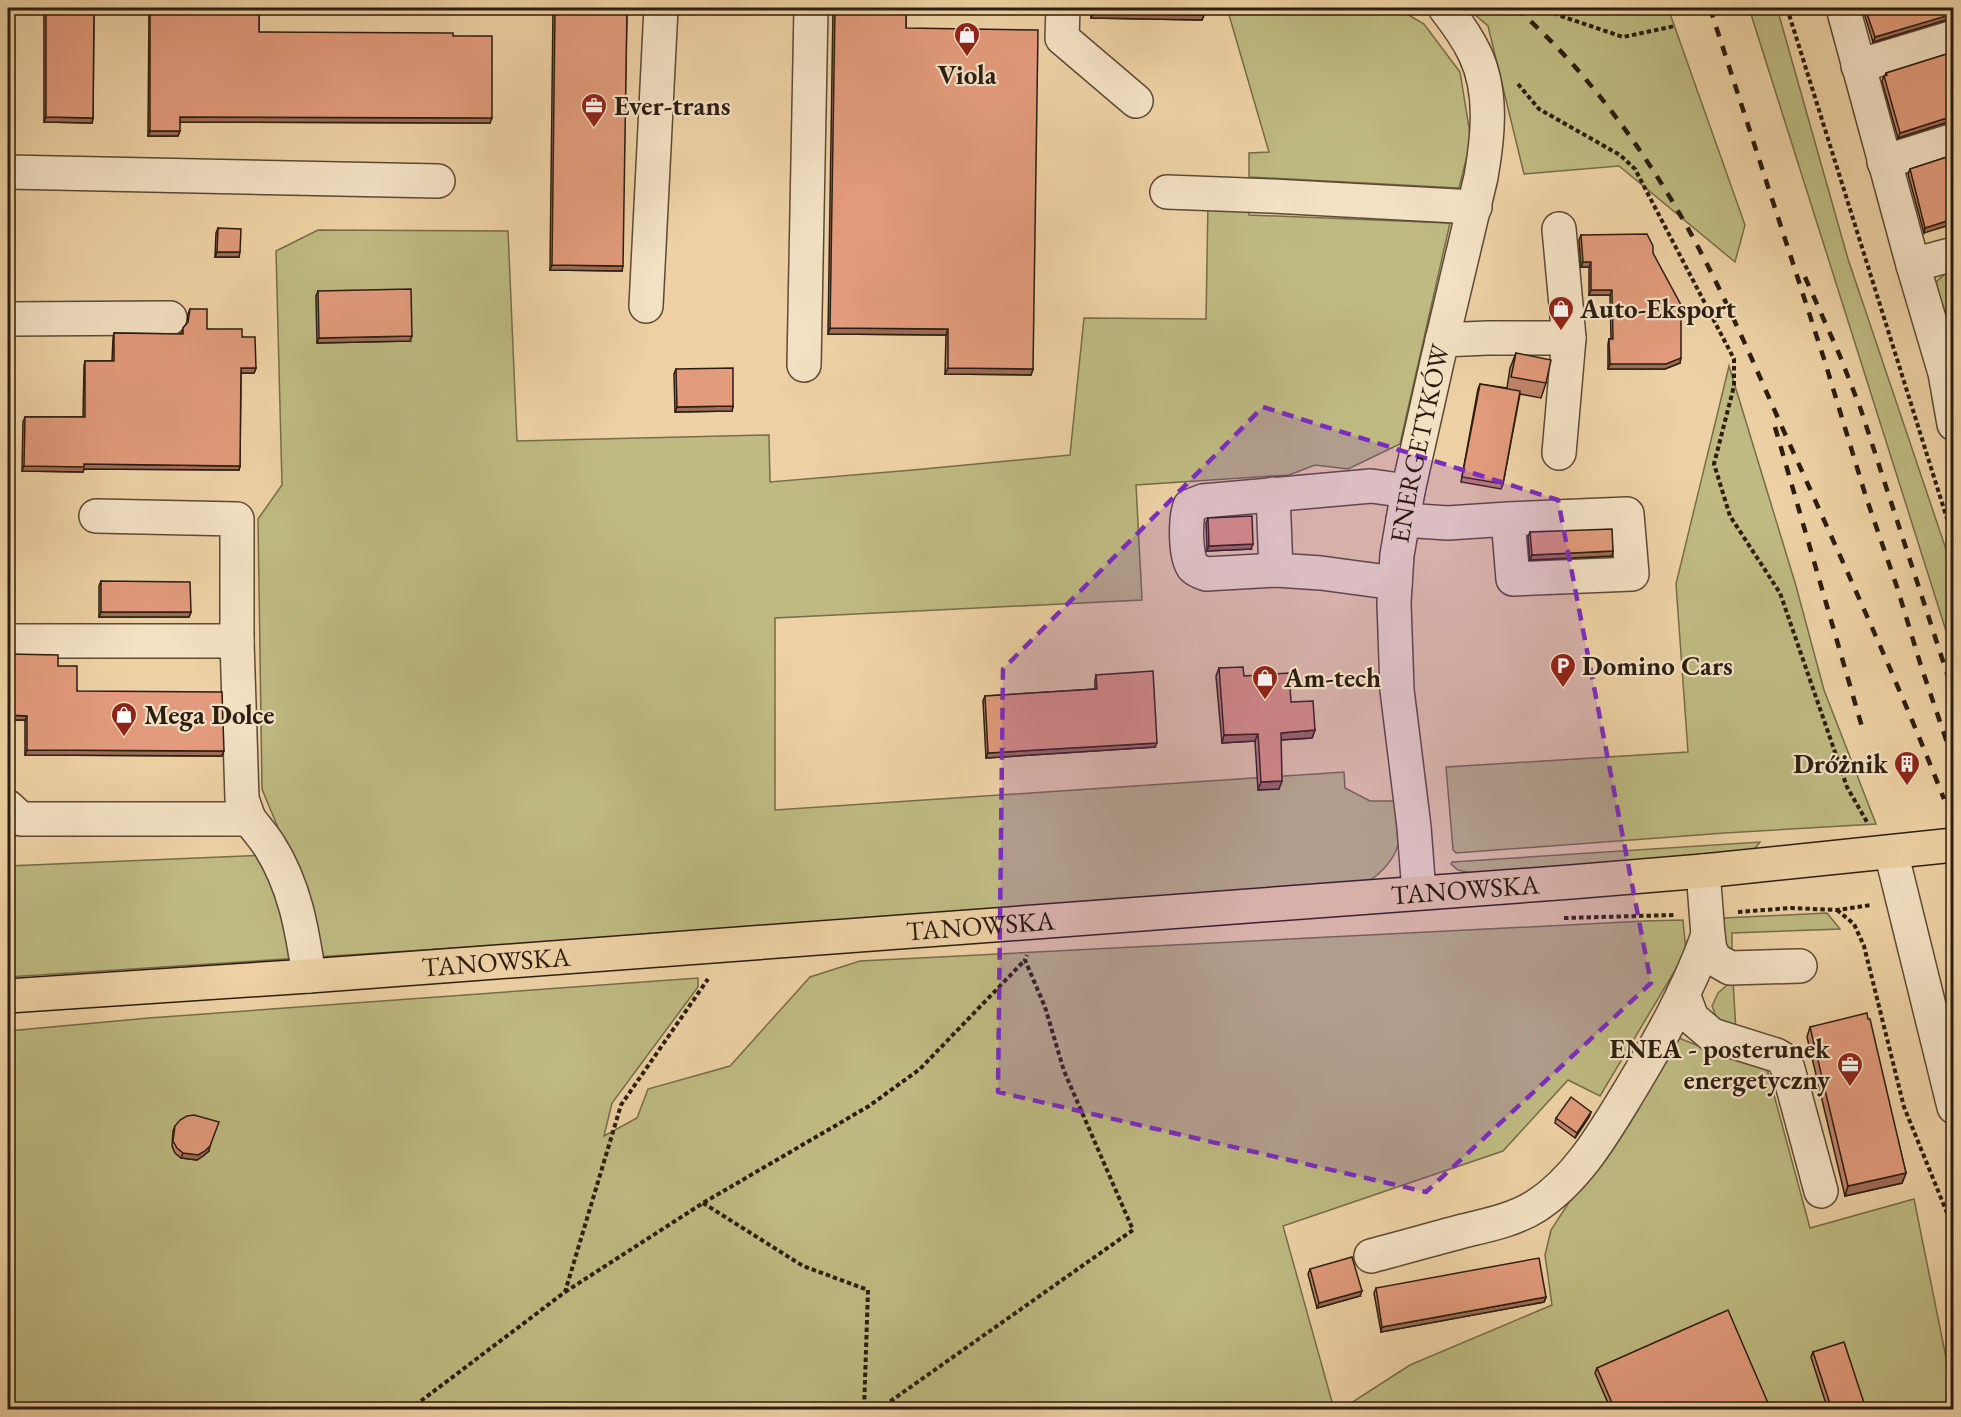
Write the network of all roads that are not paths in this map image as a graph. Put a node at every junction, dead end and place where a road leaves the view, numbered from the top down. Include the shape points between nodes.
1 (662, 8) edge
2 (812, 8) edge
3 (1063, 8) edge
4 (1445, 8) edge
5 (1843, 8) edge
6 (1953, 37) edge
7 (1858, 66) junction
8 (1136, 101) dead end
9 (1953, 140) edge
10 (1884, 162) junction
11 (8, 172) edge
12 (438, 180) dead end
13 (1167, 192) dead end
14 (1474, 207) junction
15 (1559, 229) dead end
16 (1953, 254) edge
17 (1912, 265) junction
18 (646, 306) dead end
19 (170, 318) dead end
20 (8, 319) edge
21 (1569, 338) junction
22 (1442, 340) junction
23 (804, 365) dead end
24 (1953, 424) edge
25 (1558, 453) dead end
26 (1273, 494) junction
27 (1406, 506) junction
28 (96, 516) dead end
29 (1508, 519) dead end
30 (1276, 570) junction
31 (1395, 582) junction
32 (8, 641) edge
33 (237, 641) junction
34 (8, 807) edge
35 (249, 819) junction
36 (1881, 841) junction
37 (1953, 844) edge
38 (1703, 872) junction
39 (1419, 893) junction
40 (1708, 935) junction
41 (1800, 966) dead end
42 (309, 976) junction
43 (1683, 994) junction
44 (8, 996) edge
45 (1953, 1107) edge
46 (1821, 1191) dead end
47 (1371, 1256) dead end

1 - 18 street
2 - 23 street
3 - 8 street via 1062,38
4 - 14 street, ENERGETYKÓW via 1467,37 1485,85 1487,145
5 - 7 street
6 - 7 street
7 - 10 street
9 - 10 street
10 - 17 street
11 - 12 street
13 - 14 street
14 - 22 street, ENERGETYKÓW
15 - 21 street
16 - 17 street
17 - 24 street via 1945,373
19 - 20 street
21 - 22 street
21 - 25 street
22 - 27 street, ENERGETYKÓW
26 - 27 street via 1371,486
26 - 30 street
26 - 30 street via 1203,501 1190,506 1186,517 1189,561 1195,570 1206,574
27 - 29 street via 1448,523
27 - 31 street, ENERGETYKÓW
28 - 33 street via 237,519
30 - 31 street
31 - 39 street, ENERGETYKÓW via 1397,690
32 - 33 street
33 - 35 street via 242,799
34 - 35 street via 21,819
35 - 42 street via 269,844 288,880 298,911
36 - 37 main road, TANOWSKA
36 - 38 main road, TANOWSKA
36 - 45 street
38 - 39 main road, TANOWSKA
38 - 40 street
39 - 42 main road, TANOWSKA
40 - 41 street via 1716,960 1730,968
40 - 43 street
42 - 44 main road, TANOWSKA
43 - 46 street via 1692,1018 1712,1035 1783,1059
43 - 47 street via 1603,1134 1562,1184 1537,1206 1512,1218

